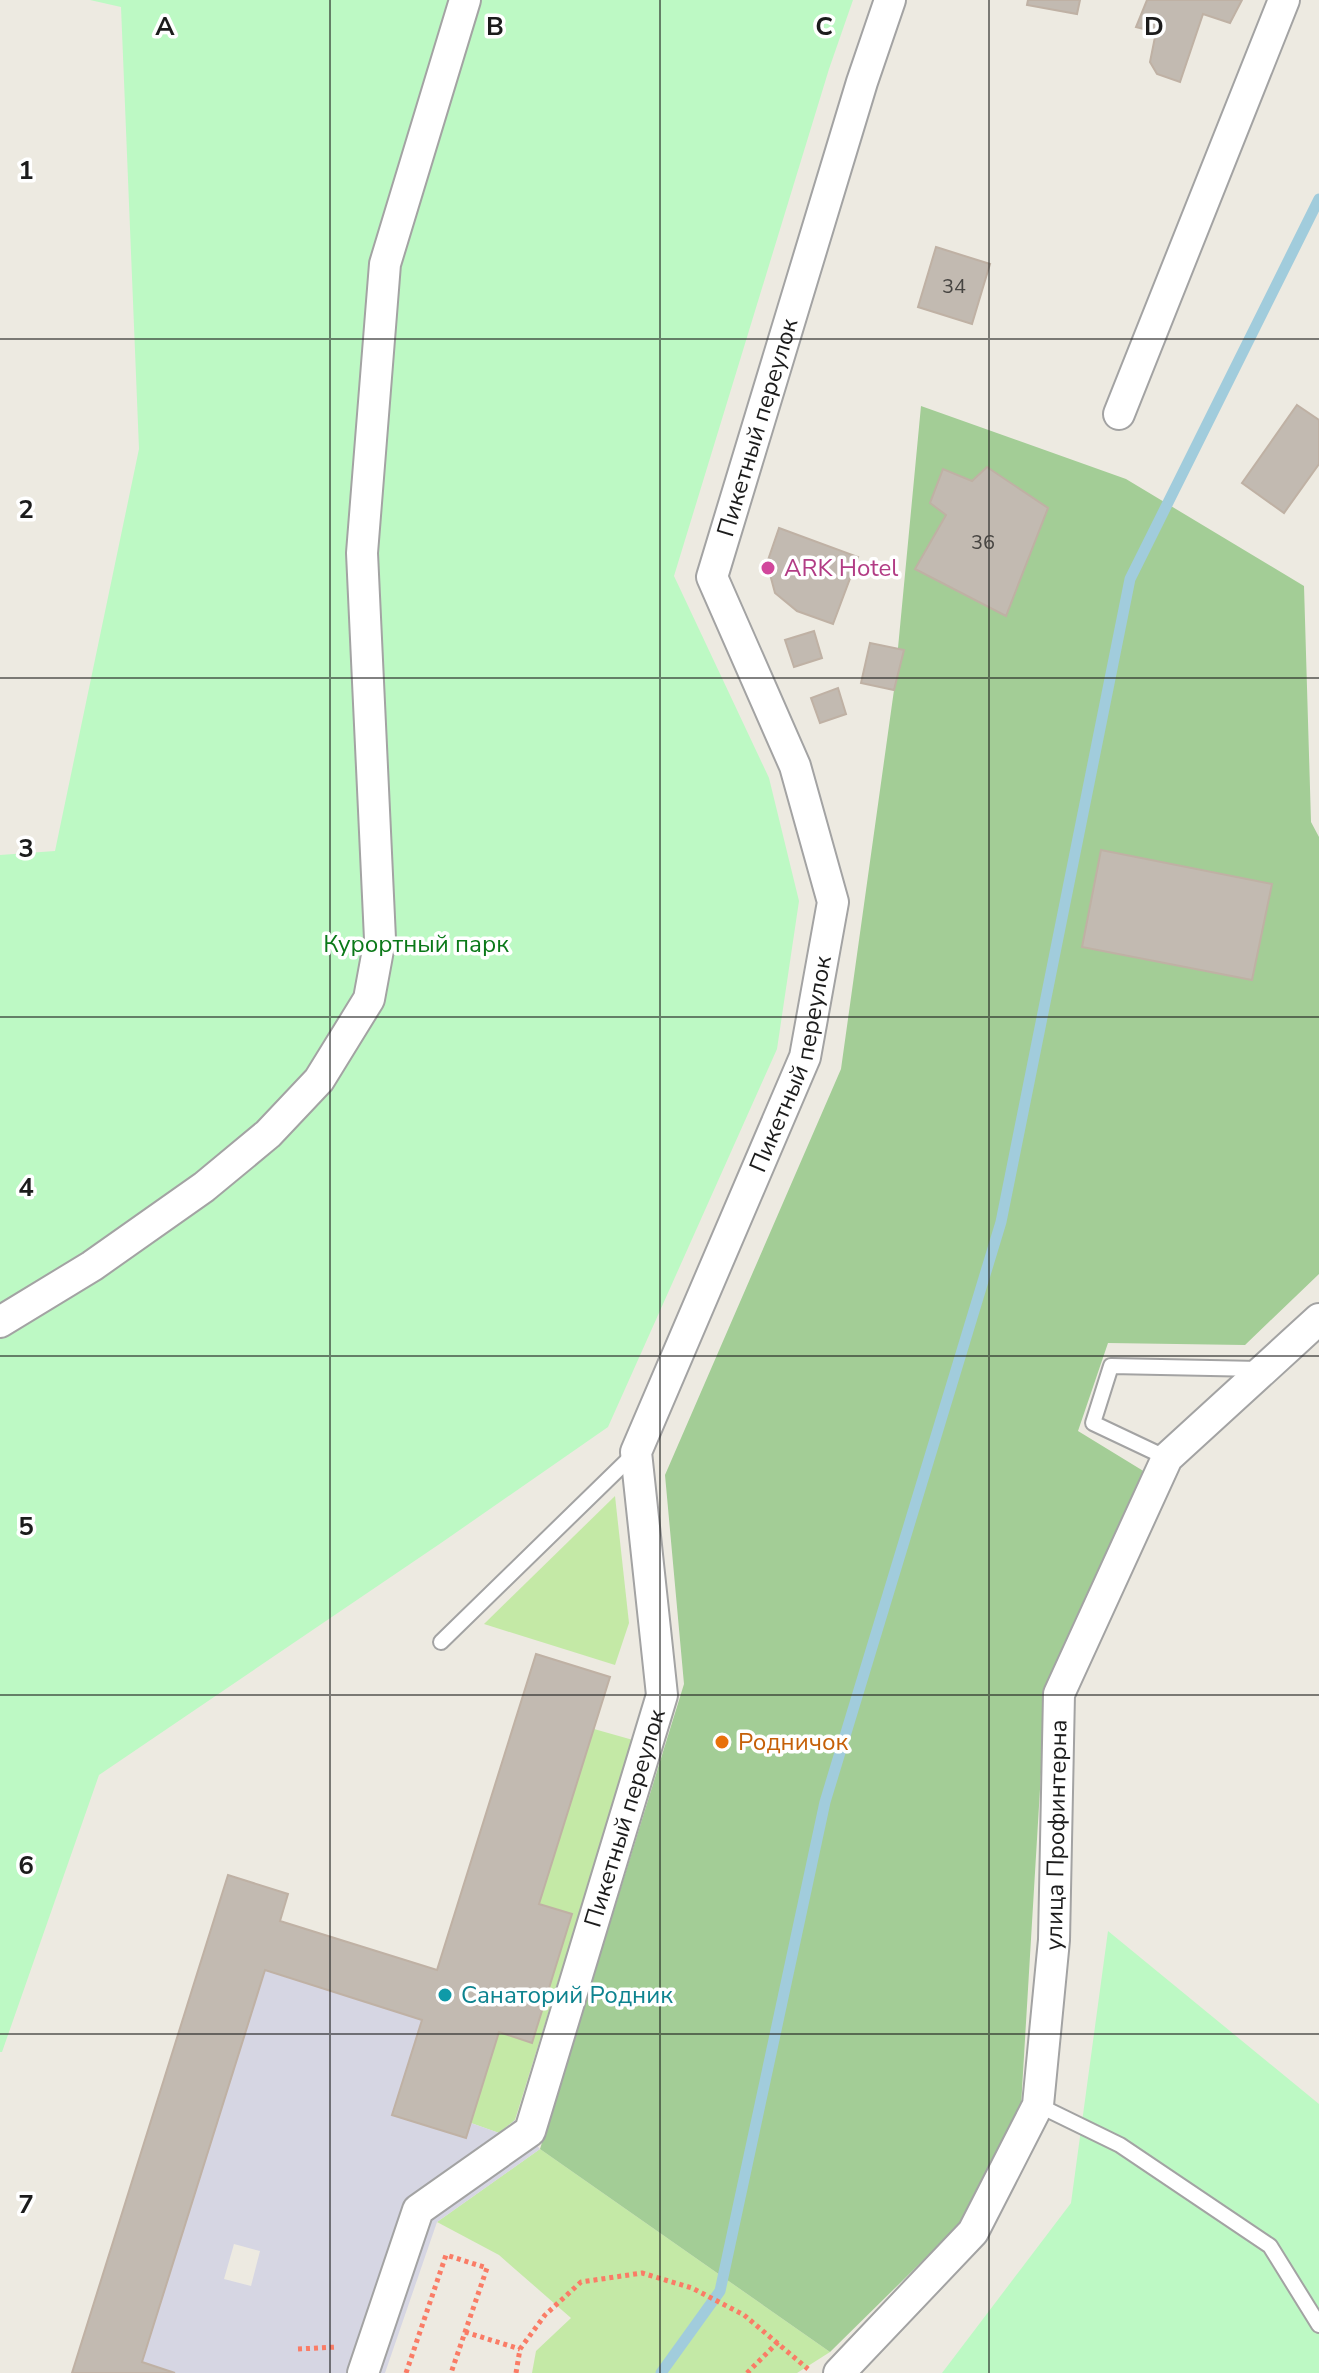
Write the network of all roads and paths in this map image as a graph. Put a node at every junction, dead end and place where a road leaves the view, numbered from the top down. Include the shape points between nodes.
1 (465, 0) edge
2 (890, 0) edge
3 (1284, 0) edge
4 (1119, 414) dead end
5 (1319, 1319) edge
6 (0, 1322) edge
7 (1265, 1369) junction
8 (636, 1452) junction
9 (1167, 1458) junction
10 (441, 1642) dead end
11 (1038, 2105) junction
12 (1319, 2325) edge
13 (465, 2332) junction
14 (778, 2342) junction
15 (520, 2349) junction
16 (363, 2373) edge
17 (406, 2373) edge
18 (451, 2373) edge
19 (516, 2373) edge
20 (747, 2373) edge
21 (812, 2373) edge
22 (839, 2373) edge

1 - 6 street via 385,264 362,553 380,939 369,999 319,1080 268,1134 105,1257
2 - 8 street, Пикетный переулок via 712,577 795,766 833,902 805,1057
3 - 4 street
5 - 7 street, улица Профинтерна
7 - 9 street, улица Профинтерна
7 - 9 lane via 1111,1366 1093,1423
8 - 10 lane
8 - 16 street, Пикетный переулок via 662,1695 530,2131 418,2210
9 - 11 street, улица Профинтерна via 1059,1694 1054,1940
11 - 12 lane via 1120,2145 1270,2246
11 - 22 street, улица Профинтерна via 973,2232
13 - 15 path
13 - 17 path via 487,2268 446,2255
13 - 18 path
14 - 15 path via 744,2315 692,2288 642,2273 581,2282 545,2315
14 - 20 path
14 - 21 path
15 - 19 path

